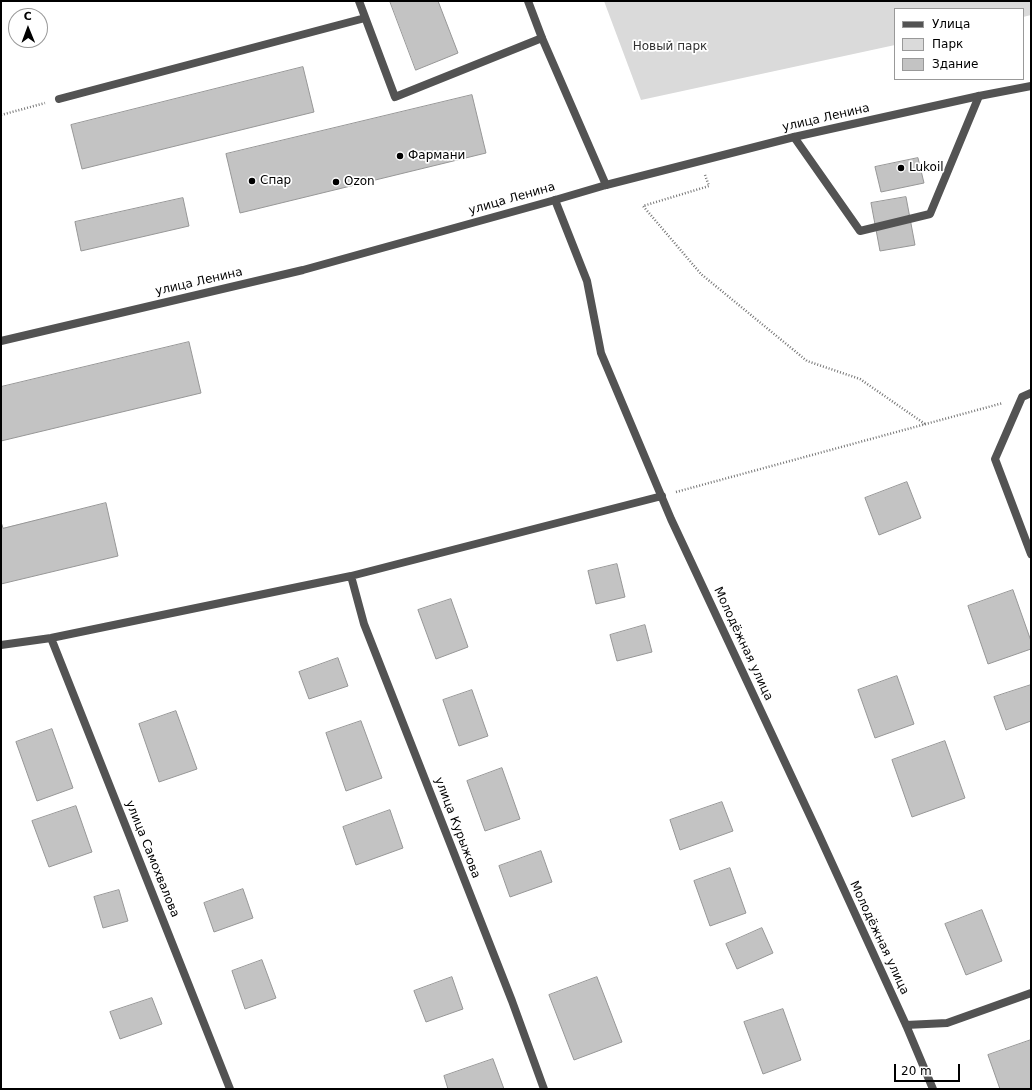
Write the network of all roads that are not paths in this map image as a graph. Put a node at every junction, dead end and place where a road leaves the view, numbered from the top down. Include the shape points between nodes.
1 (359, 1) edge
2 (528, 1) edge
3 (365, 18) junction
4 (542, 38) junction
5 (1031, 86) edge
6 (979, 96) junction
7 (59, 99) road end
8 (794, 137) junction
9 (606, 184) junction
10 (555, 200) junction
11 (1, 341) edge
12 (1031, 394) edge
13 (662, 496) junction
14 (1031, 554) edge
15 (351, 576) junction
16 (51, 638) junction
17 (1, 645) edge
18 (1031, 993) edge
19 (906, 1025) junction
20 (230, 1089) edge
21 (544, 1089) edge
22 (933, 1089) edge

1 - 3 street
2 - 4 street
3 - 4 street via 395,97
3 - 7 street
4 - 9 street
5 - 6 street, улица Ленина
6 - 8 street, улица Ленина
6 - 8 street via 930,214 860,231
8 - 9 street, улица Ленина
9 - 10 street, улица Ленина
10 - 11 street, улица Ленина via 303,270
10 - 13 street, Молодёжная улица via 587,281 601,353
12 - 14 street via 1022,397 995,459
13 - 15 street
13 - 19 street, Молодёжная улица
15 - 16 street
15 - 21 street, улица Курыжова via 364,624
16 - 17 street
16 - 20 street, улица Самохвалова
18 - 19 street via 947,1023
19 - 22 street, Молодёжная улица

